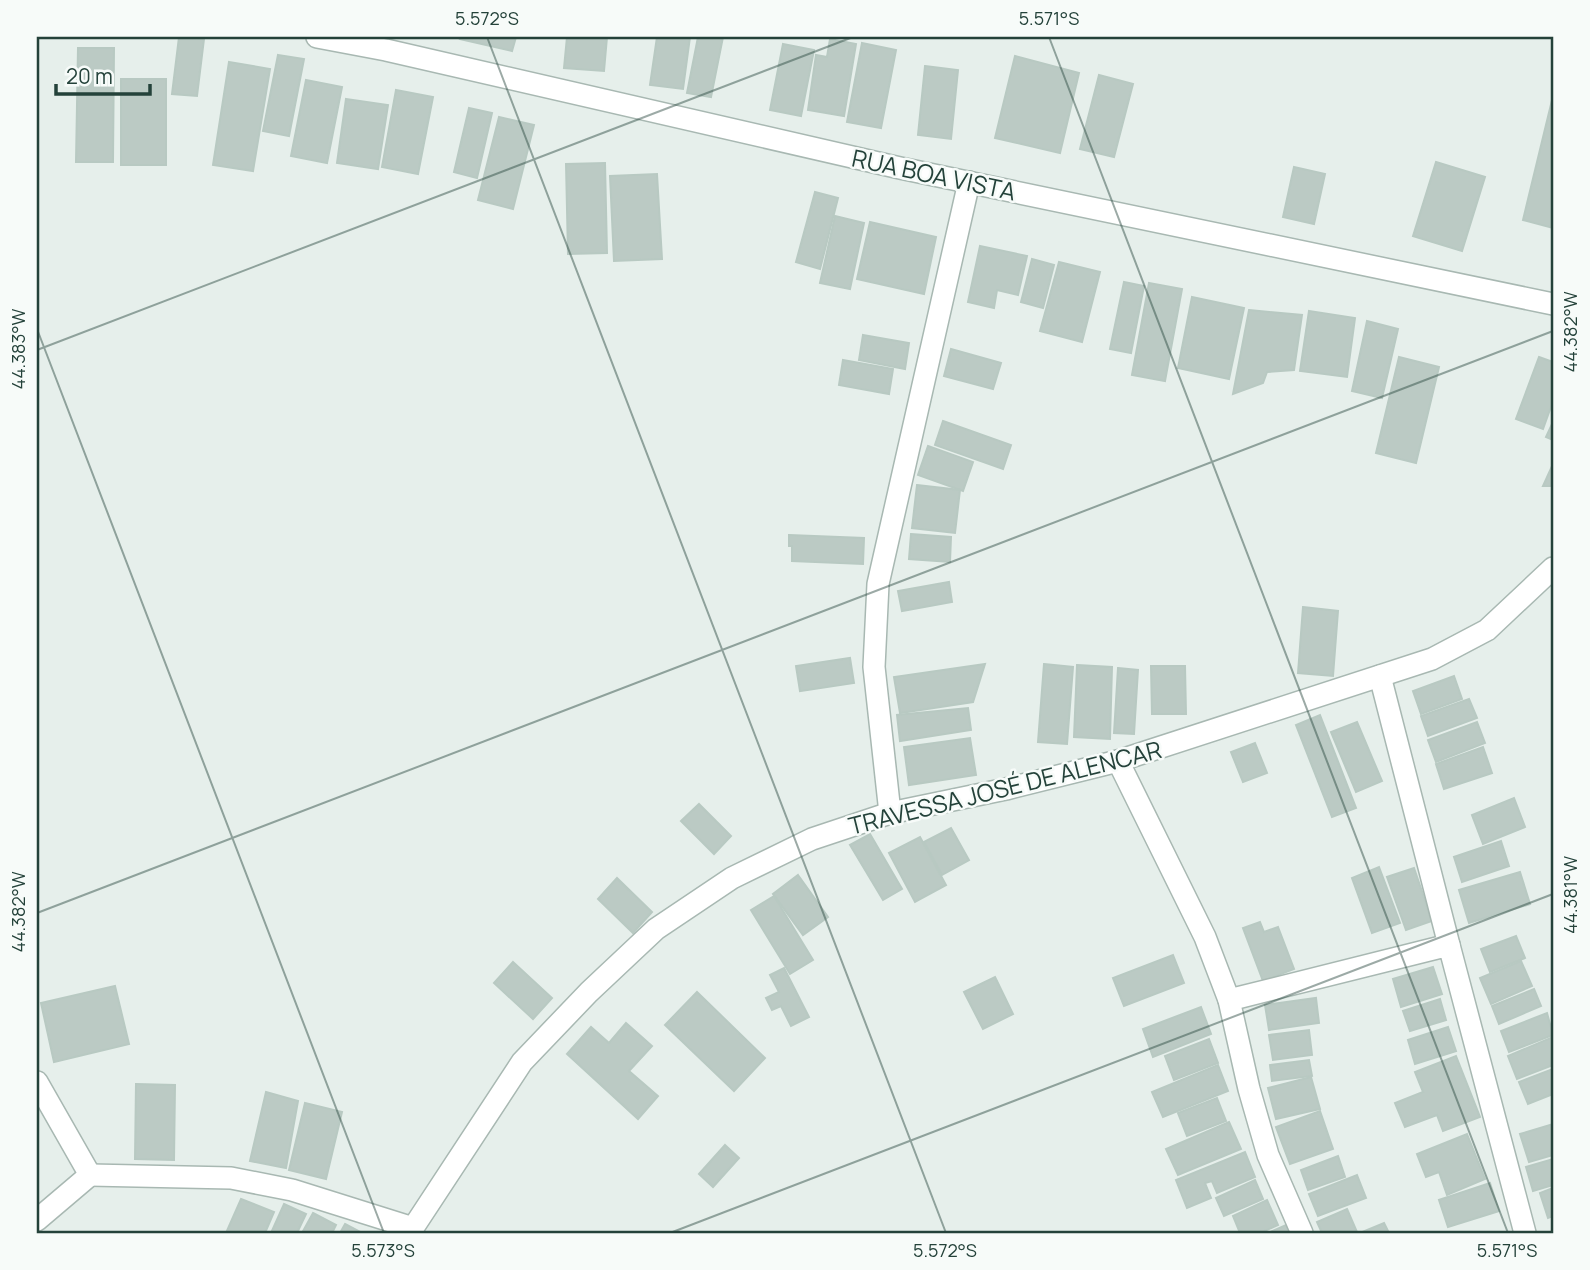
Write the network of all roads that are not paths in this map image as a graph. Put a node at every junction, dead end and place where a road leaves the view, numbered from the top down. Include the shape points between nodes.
1 (317, 37) edge
2 (969, 182) junction
3 (1553, 304) edge
4 (1553, 568) edge
5 (1380, 676) junction
6 (1118, 761) junction
7 (890, 813) junction
8 (1449, 945) junction
9 (1229, 1000) junction
10 (37, 1082) edge
11 (90, 1175) junction
12 (37, 1220) edge
13 (413, 1230) edge
14 (1302, 1233) edge
15 (1525, 1233) edge

1 - 2 street, RUA BOA VISTA
2 - 3 street, RUA BOA VISTA
2 - 7 street via 877,584 874,667
4 - 5 street, TRAVESSA JOSÉ DE ALENCAR via 1487,630 1432,659
5 - 6 street, TRAVESSA JOSÉ DE ALENCAR
5 - 8 street
6 - 7 street, TRAVESSA JOSÉ DE ALENCAR
6 - 9 street via 1205,937
7 - 13 street, TRAVESSA JOSÉ DE ALENCAR via 812,839 732,878 656,929 522,1062
8 - 9 street
8 - 15 street
9 - 14 street via 1268,1155
10 - 11 street
11 - 12 street
11 - 13 street, TRAVESSA JOSÉ DE ALENCAR via 231,1178 292,1190

